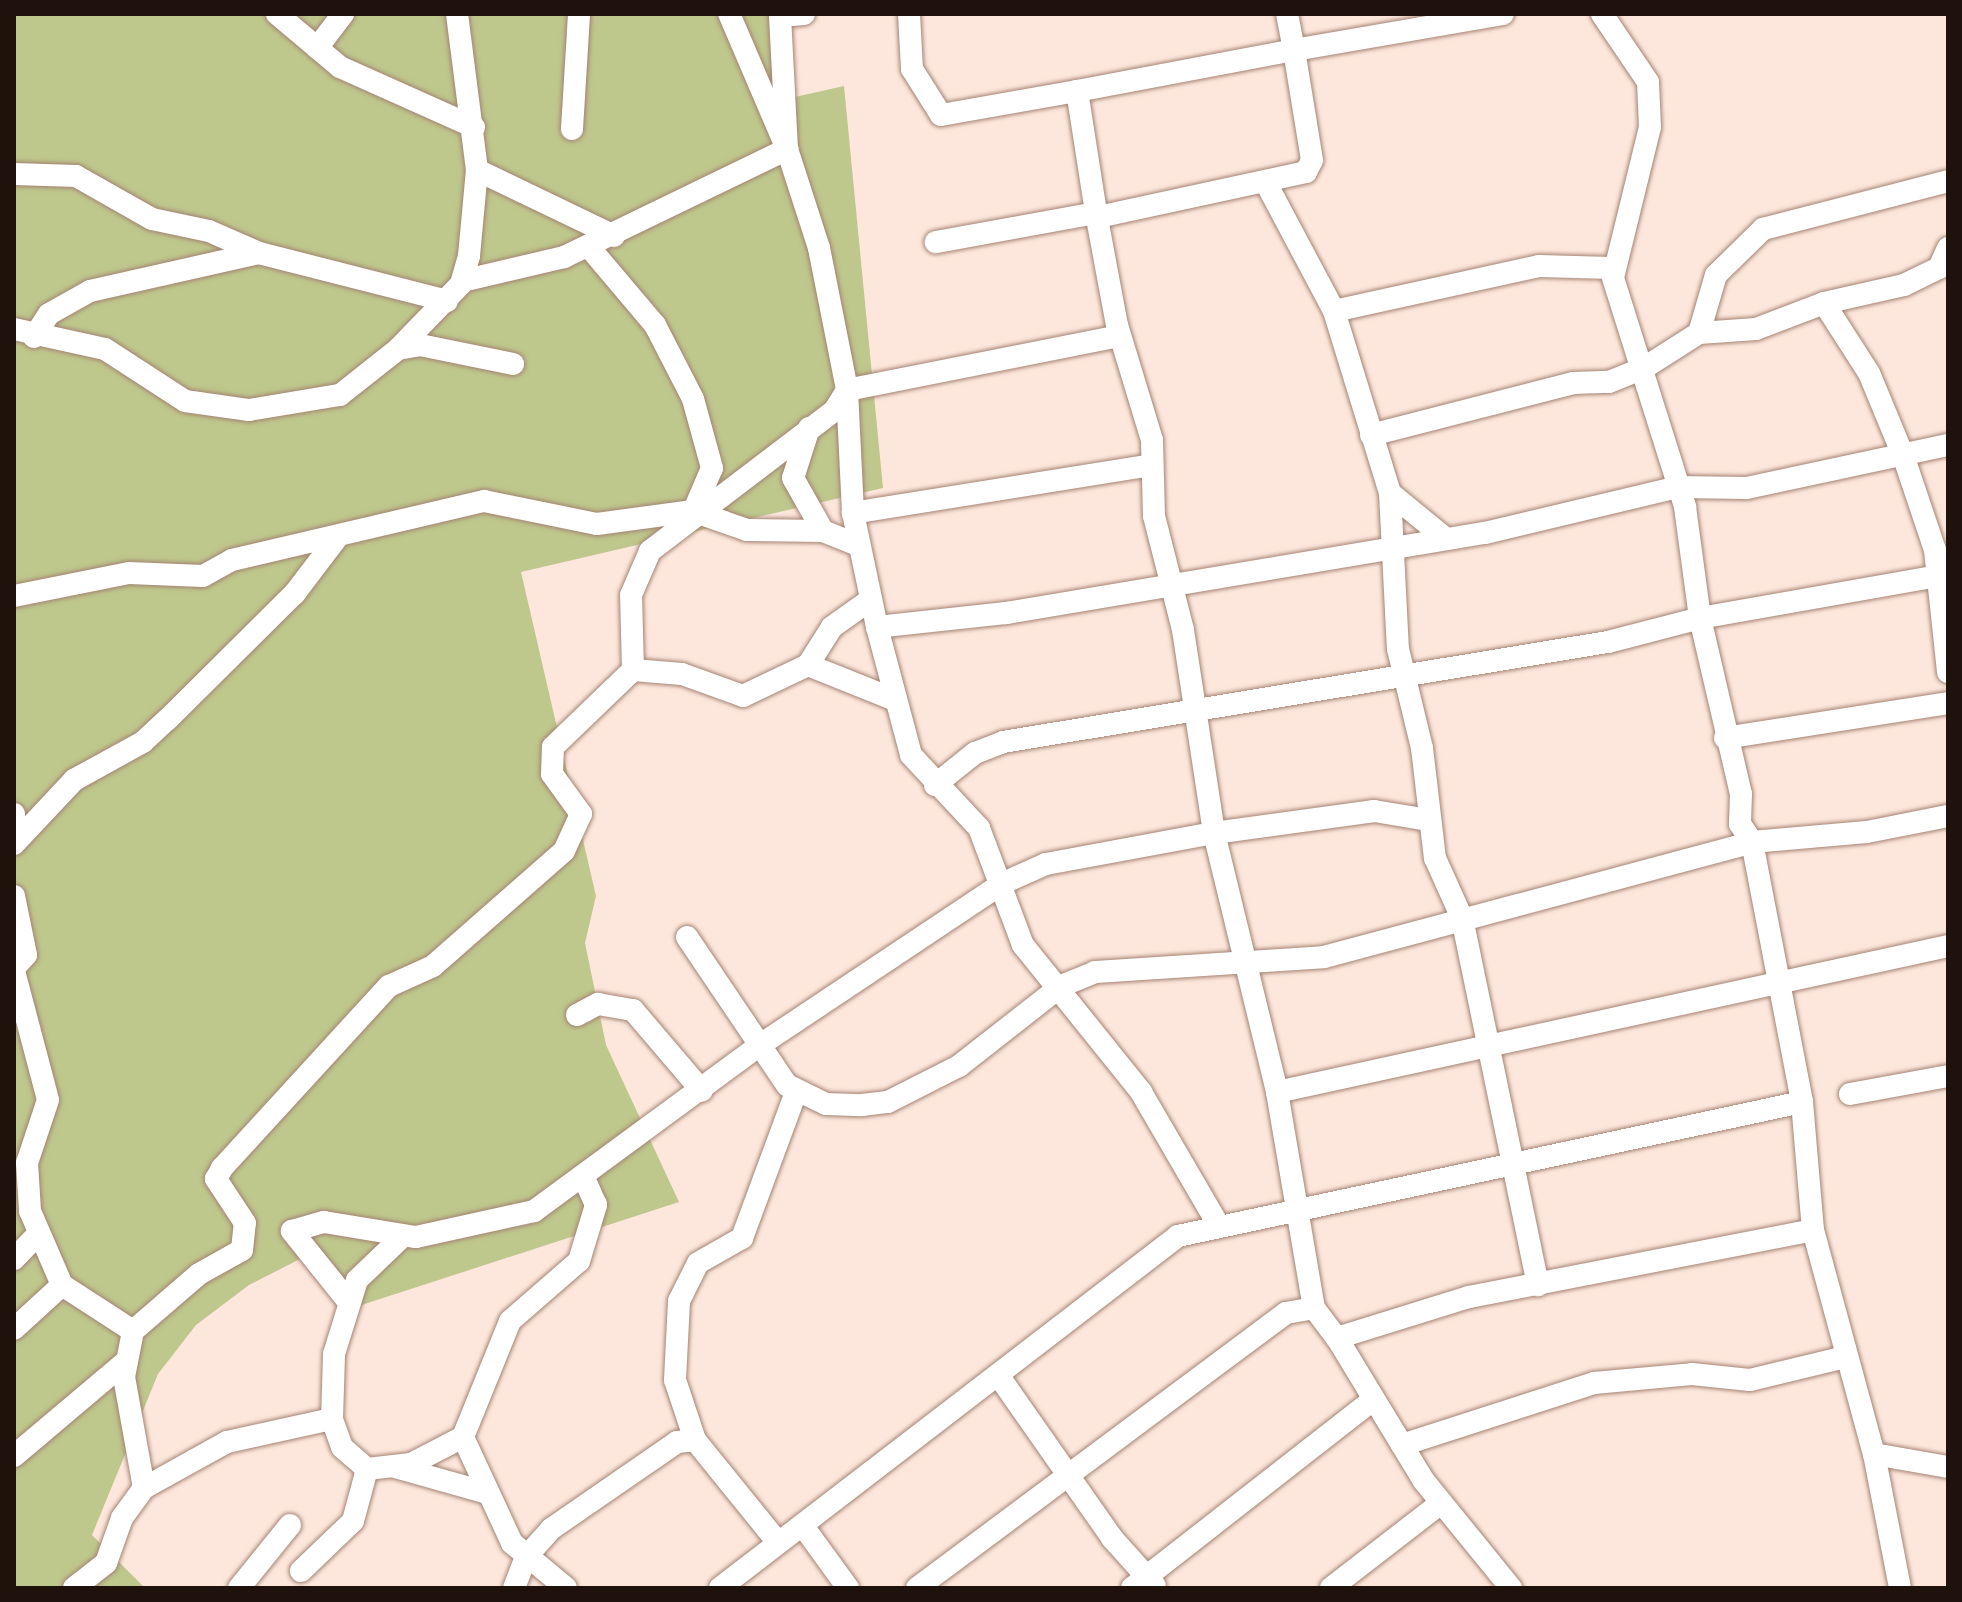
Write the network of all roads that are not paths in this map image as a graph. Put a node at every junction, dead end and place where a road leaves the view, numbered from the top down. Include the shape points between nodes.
1 (277, 14) edge
2 (343, 14) edge
3 (457, 14) edge
4 (579, 14) edge
5 (729, 14) edge
6 (804, 14) edge
7 (909, 14) edge
8 (1287, 14) edge
9 (1503, 14) edge
10 (1602, 14) edge
11 (317, 48) junction
12 (1294, 50) junction
13 (1077, 91) junction
14 (474, 127) junction
15 (572, 129) dead end
16 (787, 149) junction
17 (477, 170) junction
18 (14, 174) edge
19 (1948, 181) edge
20 (1266, 183) junction
21 (1097, 215) junction
22 (614, 236) junction
23 (936, 242) dead end
24 (589, 247) junction
25 (1948, 248) edge
26 (259, 253) junction
27 (1612, 268) junction
28 (462, 281) junction
29 (447, 301) junction
30 (1824, 303) junction
31 (1334, 311) junction
32 (24, 333) edge
33 (1699, 333) junction
34 (1119, 336) junction
35 (398, 349) junction
36 (513, 364) dead end
37 (1644, 368) junction
38 (847, 390) junction
39 (809, 428) junction
40 (1371, 435) junction
41 (1948, 445) edge
42 (1903, 455) junction
43 (1152, 465) junction
44 (1678, 487) junction
45 (1390, 493) junction
46 (693, 511) junction
47 (853, 513) junction
48 (823, 531) junction
49 (1445, 538) junction
50 (336, 539) junction
51 (855, 544) junction
52 (1388, 547) junction
53 (1948, 561) edge
54 (1932, 577) junction
55 (1172, 584) junction
56 (14, 596) edge
57 (870, 600) junction
58 (1700, 618) junction
59 (877, 627) junction
60 (808, 665) junction
61 (633, 670) junction
62 (1948, 672) edge
63 (1405, 674) junction
64 (893, 699) junction
65 (1948, 703) edge
66 (1196, 716) junction
67 (1725, 738) junction
68 (935, 785) junction
69 (1948, 816) edge
70 (1429, 820) junction
71 (1214, 833) junction
72 (1752, 842) junction
73 (14, 844) edge
74 (1001, 884) junction
75 (14, 896) edge
76 (1462, 918) junction
77 (687, 937) dead end
78 (1948, 946) edge
79 (1244, 962) junction
80 (14, 969) edge
81 (1775, 983) junction
82 (1061, 986) junction
83 (577, 1015) dead end
84 (757, 1047) junction
85 (1488, 1049) junction
86 (1948, 1076) edge
87 (702, 1091) junction
88 (796, 1092) junction
89 (1277, 1092) junction
90 (1850, 1094) dead end
91 (1802, 1102) junction
92 (1514, 1165) junction
93 (583, 1176) junction
94 (1299, 1211) junction
95 (1219, 1226) junction
96 (1813, 1230) junction
97 (38, 1234) junction
98 (402, 1237) junction
99 (14, 1259) edge
100 (62, 1285) junction
101 (1538, 1285) junction
102 (348, 1301) junction
103 (1314, 1308) junction
104 (14, 1329) edge
105 (133, 1331) junction
106 (1337, 1338) junction
107 (1845, 1357) junction
108 (124, 1363) junction
109 (998, 1375) junction
110 (1370, 1402) junction
111 (332, 1419) junction
112 (463, 1437) junction
113 (695, 1440) junction
114 (1402, 1445) junction
115 (1874, 1454) junction
116 (14, 1456) edge
117 (395, 1467) junction
118 (1948, 1467) edge
119 (367, 1469) junction
120 (1067, 1472) junction
121 (144, 1488) junction
122 (484, 1492) junction
123 (1441, 1503) junction
124 (290, 1525) dead end
125 (803, 1526) junction
126 (776, 1540) junction
127 (526, 1557) junction
128 (301, 1571) dead end
129 (1145, 1584) edge
130 (74, 1588) edge
131 (239, 1588) edge
132 (514, 1588) edge
133 (566, 1588) edge
134 (720, 1588) edge
135 (848, 1588) edge
136 (917, 1588) edge
137 (1331, 1588) edge
138 (1511, 1588) edge
139 (1900, 1588) edge

1 - 11 street
2 - 11 street
3 - 14 street
4 - 15 street
5 - 16 street
6 - 16 street via 780,16
7 - 13 street via 912,69 941,115
8 - 12 street
9 - 12 street
10 - 27 street via 1648,82 1650,127
11 - 14 street via 340,67
12 - 13 street
12 - 20 street via 1312,160 1306,172
13 - 21 street
14 - 17 street
16 - 22 street
16 - 38 street via 819,248
17 - 22 street
17 - 28 street
18 - 26 street via 89,180 152,219 209,231
19 - 33 street via 1763,229 1716,275
20 - 21 street
20 - 31 street
21 - 23 street
21 - 34 street
22 - 24 street
24 - 28 street via 521,272
24 - 46 street via 655,325 693,399 712,468
25 - 30 street via 1939,268 1904,285
26 - 29 street
26 - 32 street via 90,291
27 - 31 street via 1539,266
27 - 37 street
28 - 29 street
29 - 35 street
30 - 33 street via 1756,329
30 - 42 street via 1869,373
31 - 40 street
32 - 35 street via 105,349 185,401 258,410 340,395
33 - 37 street
34 - 38 street
34 - 43 street via 1147,412
35 - 36 street via 450,347
37 - 40 street via 1609,382 1560,386
37 - 44 street
38 - 39 street
38 - 47 street
39 - 46 street
39 - 48 street via 793,478
40 - 45 street
41 - 42 street
42 - 44 street via 1747,488
42 - 54 street via 1935,550
43 - 47 street
43 - 55 street via 1154,516
44 - 49 street
44 - 58 street
45 - 49 street
45 - 52 street
46 - 48 street via 771,535
46 - 50 street via 570,523 512,502 484,501
46 - 61 street via 635,574
47 - 51 street
48 - 51 street
49 - 52 street
50 - 56 street via 232,560 203,576 129,573
50 - 73 street via 295,593 160,726 74,780
51 - 57 street
52 - 55 street
52 - 63 street
53 - 54 street
54 - 58 street
54 - 62 street
55 - 59 street
55 - 66 street
57 - 59 street
57 - 60 street via 832,627
58 - 63 street via 1608,642
58 - 67 street
59 - 64 street
60 - 61 street via 743,696 682,674
60 - 64 street
61 - 105 street via 553,747 552,774 581,814 564,851 433,966 389,986 353,1032 290,1086 216,1179 245,1223 242,1250 199,1274
63 - 66 street
63 - 70 street
64 - 68 street via 911,755
65 - 67 street
66 - 68 street via 1003,742 975,753
66 - 71 street
67 - 72 street via 1741,794 1740,824
68 - 74 street via 979,828
69 - 72 street via 1867,832
70 - 71 street via 1374,811
70 - 76 street via 1441,878
71 - 74 street via 1046,864
71 - 79 street
72 - 76 street via 1664,871
72 - 81 street
74 - 82 street via 1023,945
74 - 84 street
75 - 80 street via 26,955
76 - 79 street via 1343,954
76 - 85 street
77 - 84 street
78 - 81 street
79 - 82 street via 1095,972
79 - 89 street
80 - 97 street via 48,1100 27,1163 26,1191
81 - 85 street
81 - 91 street
82 - 88 street via 959,1066 888,1102 826,1104
82 - 95 street via 1141,1092
83 - 87 street via 598,1004 633,1010
84 - 87 street
84 - 88 street
85 - 89 street
85 - 92 street
86 - 90 street
87 - 93 street
88 - 113 street via 742,1238 698,1263 679,1301 675,1380
89 - 94 street
91 - 92 street
91 - 96 street
92 - 94 street
92 - 101 street
93 - 98 street via 534,1211
93 - 112 street via 596,1205 579,1261 510,1321
94 - 95 street
94 - 103 street
95 - 109 street via 1178,1236
96 - 101 street
96 - 107 street
97 - 99 street
97 - 100 street
98 - 102 street via 370,1264
98 - 102 street via 324,1222 292,1231
100 - 104 street
100 - 105 street
101 - 106 street via 1469,1297
102 - 111 street via 334,1354
103 - 106 street
103 - 120 street via 1286,1313 1255,1332
105 - 108 street
106 - 110 street
107 - 114 street via 1750,1380 1692,1374 1594,1383
107 - 115 street
108 - 116 street
108 - 121 street
109 - 120 street
109 - 125 street
110 - 114 street
110 - 129 street
111 - 119 street via 342,1447
111 - 121 street via 227,1442
112 - 117 street
112 - 122 street
113 - 126 street
113 - 127 street via 667,1448 551,1529
114 - 123 street
115 - 118 street
115 - 139 street
117 - 119 street
117 - 122 street
119 - 128 street via 353,1521
120 - 129 street
120 - 136 street
121 - 130 street via 122,1518 106,1563
122 - 127 street
123 - 137 street
123 - 138 street
124 - 131 street
125 - 126 street
125 - 135 street
126 - 134 street
127 - 132 street
127 - 133 street

